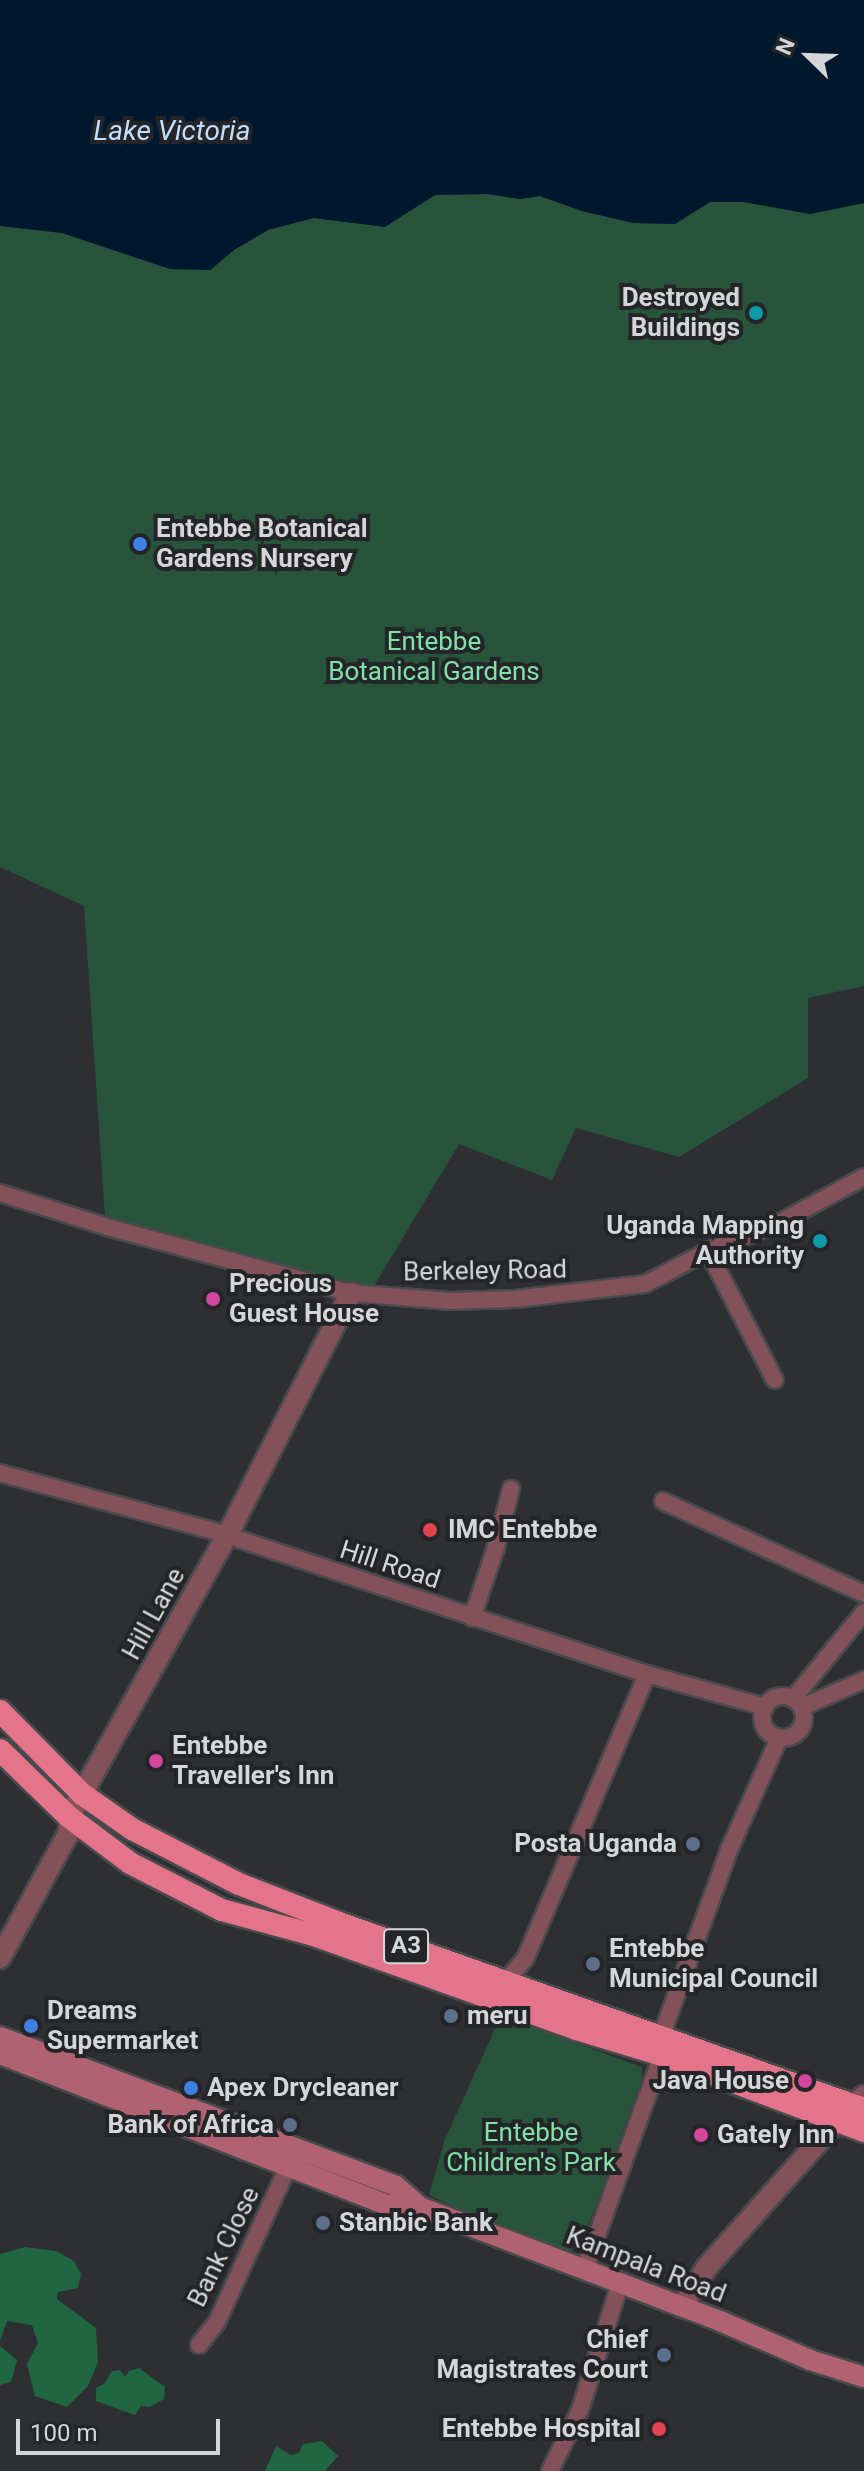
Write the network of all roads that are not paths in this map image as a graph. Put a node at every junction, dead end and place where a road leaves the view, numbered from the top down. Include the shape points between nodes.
1 (864, 1177) edge
2 (0, 1193) edge
3 (708, 1251) junction
4 (351, 1293) junction
5 (775, 1380) dead end
6 (0, 1473) edge
7 (511, 1489) dead end
8 (663, 1501) dead end
9 (227, 1536) junction
10 (864, 1594) edge
11 (864, 1612) edge
12 (472, 1618) junction
13 (647, 1674) junction
14 (864, 1680) edge
15 (798, 1703) junction
16 (765, 1707) junction
17 (0, 1711) edge
18 (779, 1738) junction
19 (0, 1750) edge
20 (82, 1794) junction
21 (69, 1817) junction
22 (0, 1958) edge
23 (505, 1982) junction
24 (0, 2037) edge
25 (661, 2046) junction
26 (0, 2054) edge
27 (861, 2104) edge
28 (837, 2121) junction
29 (864, 2131) edge
30 (288, 2167) junction
31 (410, 2201) junction
32 (584, 2271) junction
33 (620, 2284) junction
34 (682, 2307) junction
35 (199, 2345) dead end
36 (864, 2377) edge
37 (550, 2471) edge

1 - 3 street, Berkeley Road via 781,1222
2 - 4 street, Berkeley Road
3 - 4 street, Berkeley Road via 645,1284 598,1291 450,1301
3 - 5 street
4 - 9 street, Hill Lane
6 - 9 street, Hill Road
7 - 12 street
8 - 10 street
9 - 12 street, Hill Road
9 - 20 street, Hill Lane
11 - 15 street
12 - 13 street, Hill Road
13 - 16 street, Hill Road
13 - 23 street via 525,1959
14 - 15 street
15 - 16 street via 776,1698
15 - 18 street via 804,1717 799,1732
16 - 18 street via 763,1724
17 - 20 highway, A3
18 - 25 street via 729,1850
19 - 21 highway, A3
20 - 21 street, Hill Lane
20 - 23 highway, A3 via 132,1829 239,1884
21 - 22 street, Hill Lane via 69,1832
21 - 25 highway, A3 via 130,1863 222,1910 314,1935 576,2029
23 - 25 highway, A3
24 - 31 main road, Kampala Road via 396,2186
25 - 27 highway, A3
25 - 28 highway, A3
25 - 32 street
26 - 30 main road, Kampala Road
27 - 28 street
28 - 29 highway, A3
28 - 34 street via 707,2267
30 - 31 main road, Kampala Road via 389,2206
30 - 35 street, Bank Close via 217,2322
31 - 32 main road, Kampala Road
32 - 33 main road, Kampala Road
33 - 34 main road, Kampala Road
33 - 37 street via 580,2410
34 - 36 main road, Kampala Road

